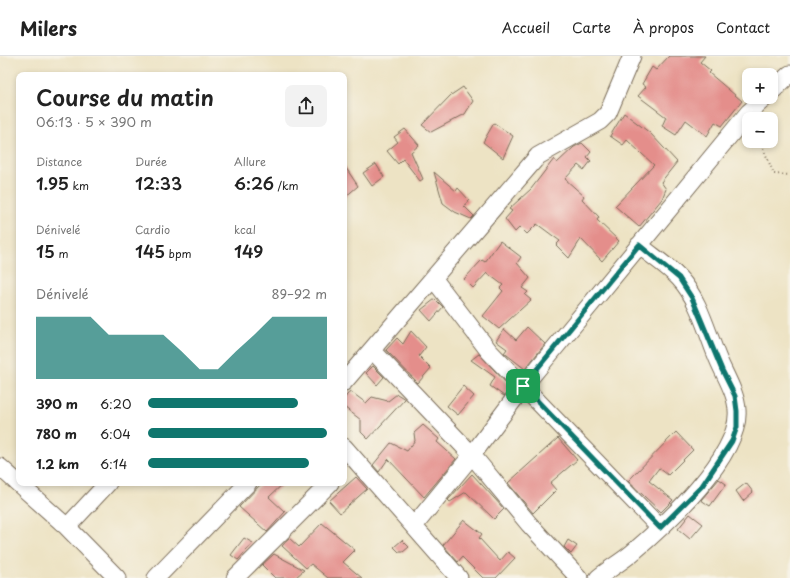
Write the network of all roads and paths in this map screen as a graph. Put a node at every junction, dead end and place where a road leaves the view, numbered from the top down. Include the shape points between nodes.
1 (632, 56) edge
2 (790, 74) edge
3 (778, 85) edge
4 (758, 104) edge
5 (763, 148) edge
6 (790, 174) edge
7 (639, 245) junction
8 (434, 278) junction
9 (372, 350) junction
10 (347, 379) edge
11 (523, 386) junction
12 (472, 455) junction
13 (347, 458) edge
14 (0, 467) edge
15 (16, 481) edge
16 (21, 486) edge
17 (105, 486) edge
18 (245, 486) edge
19 (327, 486) edge
20 (414, 526) junction
21 (67, 527) junction
22 (660, 528) junction
23 (117, 578) edge
24 (156, 578) edge
25 (235, 578) edge
26 (459, 578) edge
27 (579, 578) edge
28 (598, 578) edge

1 - 8 street via 608,113 600,121 538,156
2 - 3 street
4 - 7 street
5 - 6 path via 774,174
7 - 11 street
7 - 22 street via 679,278 692,298 735,396 737,411 737,427 732,441 702,486
8 - 9 street
8 - 11 street via 489,351
9 - 10 street
9 - 12 street
11 - 12 street
11 - 22 street
12 - 20 street
12 - 27 street via 529,524
13 - 20 street
14 - 15 street
16 - 21 street
17 - 21 street
18 - 24 street
19 - 25 street
20 - 26 street
21 - 23 street
22 - 28 street

